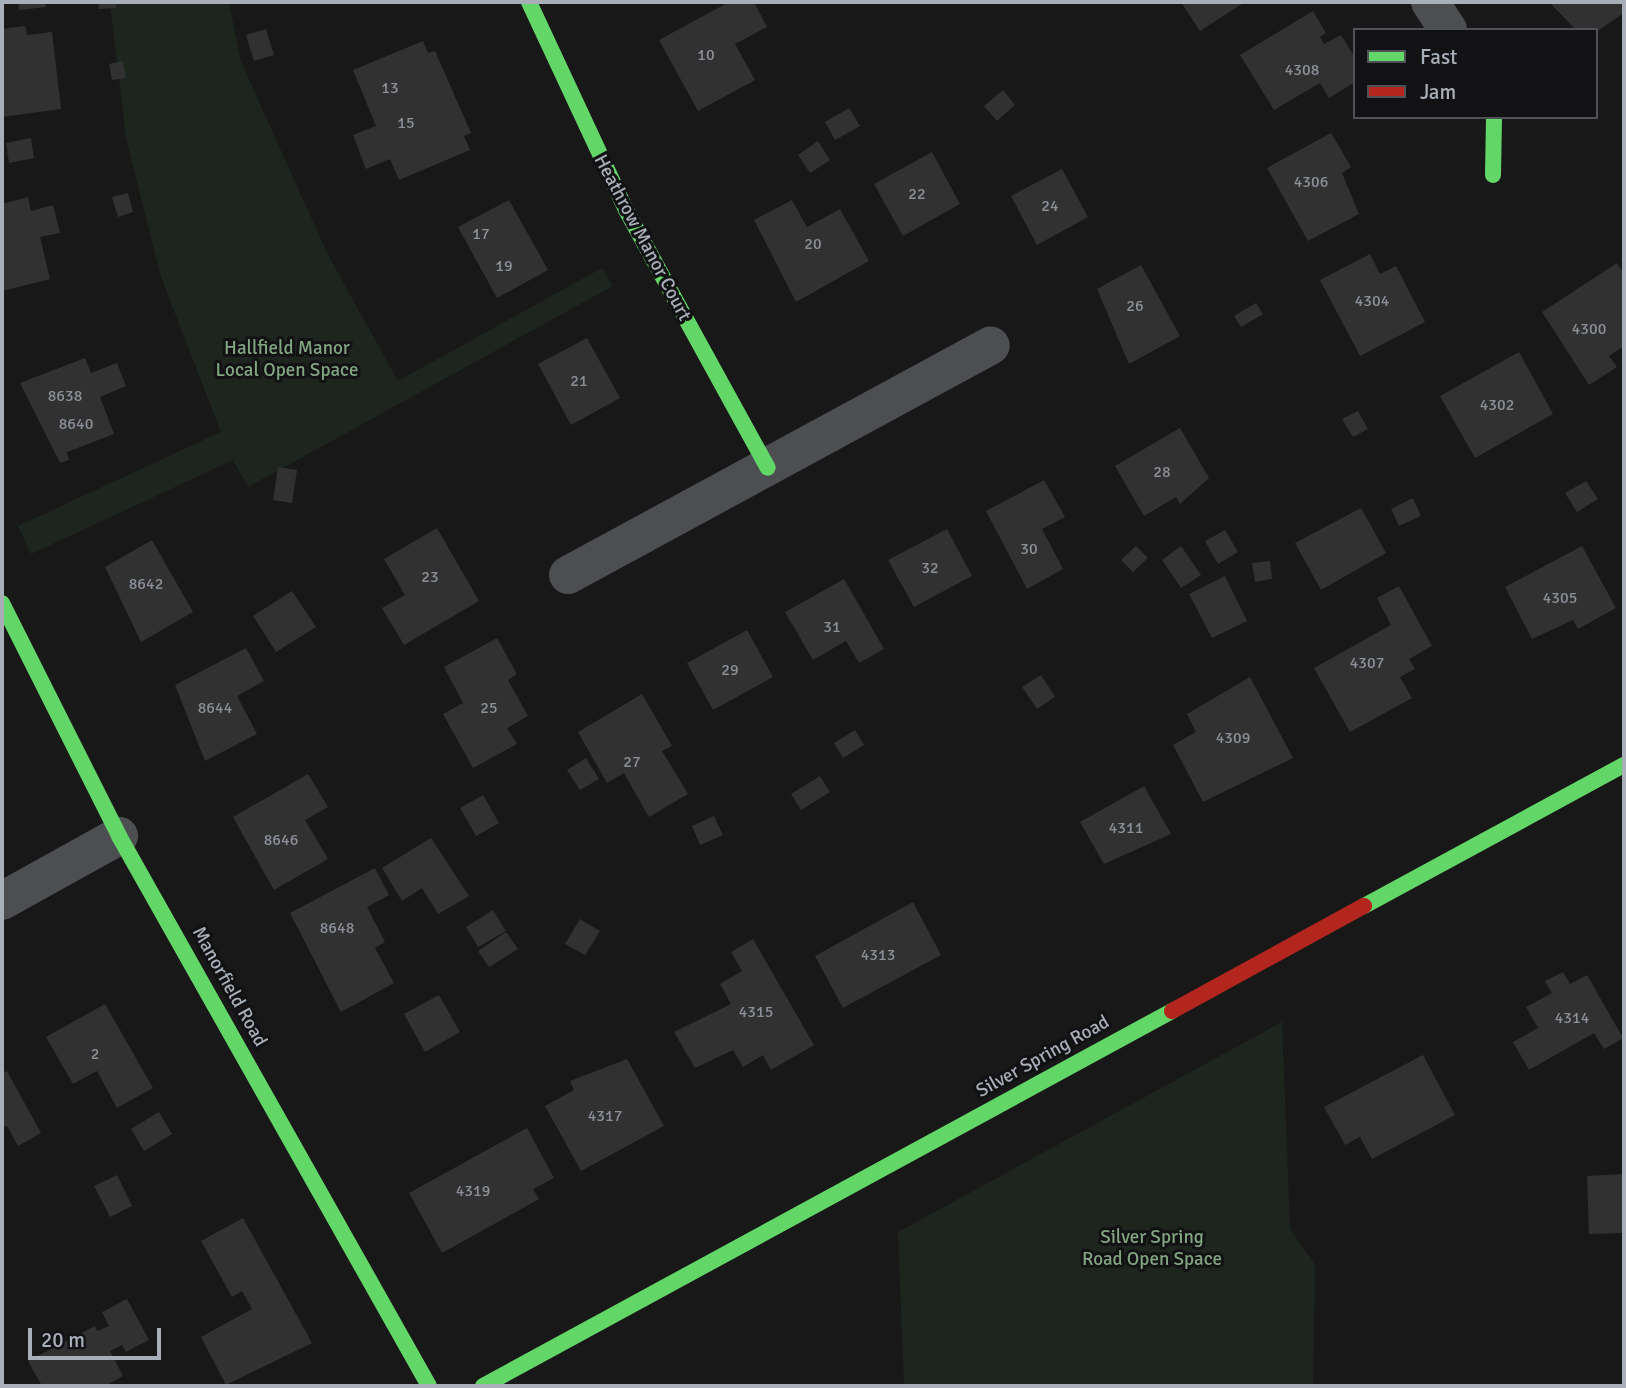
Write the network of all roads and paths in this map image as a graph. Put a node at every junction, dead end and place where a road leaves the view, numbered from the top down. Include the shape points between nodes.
1 (528, 2) edge
2 (1430, 2) edge
3 (1447, 28) edge
4 (1494, 119) edge
5 (1493, 175) dead end
6 (991, 345) dead end
7 (768, 468) junction
8 (568, 575) dead end
9 (2, 603) edge
10 (1624, 765) edge
11 (119, 836) junction
12 (2, 901) edge
13 (429, 1386) edge
14 (483, 1386) edge

1 - 7 street, Heathrow Manor Court via 626,210
2 - 3 street
4 - 5 street
6 - 7 street
7 - 8 street
9 - 11 street, Manorfield Road
10 - 14 street, Silver Spring Road
11 - 12 street
11 - 13 street, Manorfield Road

